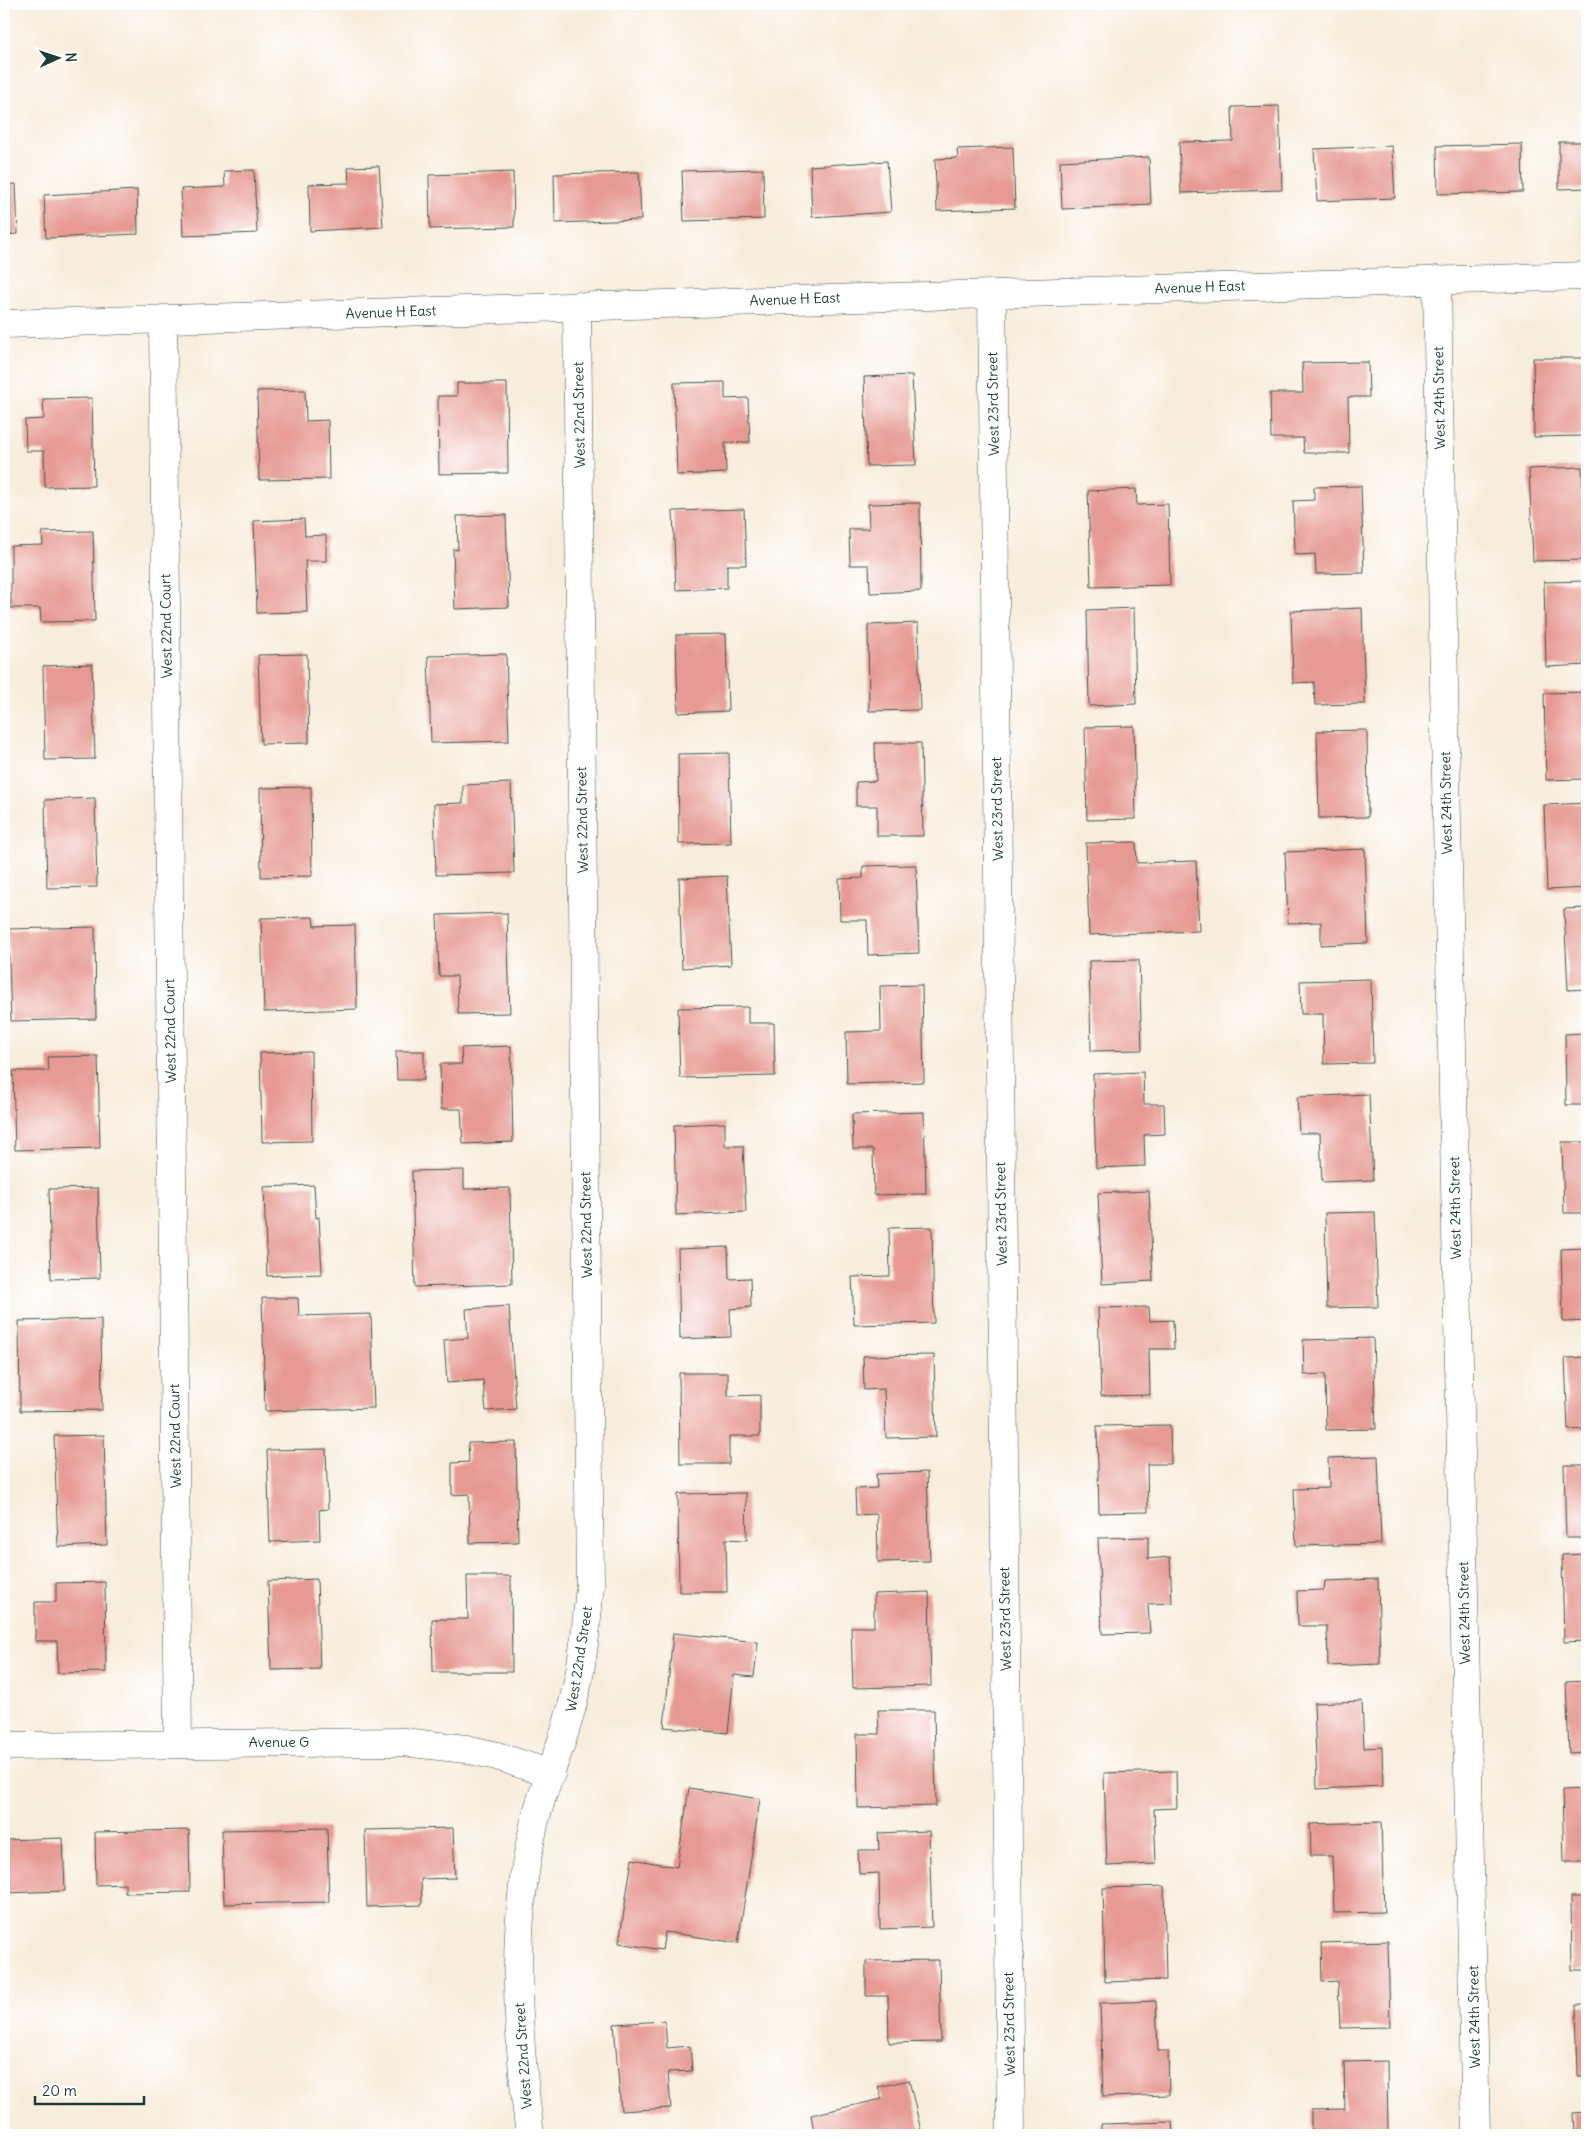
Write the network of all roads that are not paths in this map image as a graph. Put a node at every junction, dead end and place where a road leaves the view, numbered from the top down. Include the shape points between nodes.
1 (1587, 276) edge
2 (1437, 280) junction
3 (992, 294) junction
4 (578, 306) junction
5 (163, 319) junction
6 (4, 324) edge
7 (178, 1743) junction
8 (4, 1746) edge
9 (550, 1774) junction
10 (530, 2135) edge
11 (1011, 2135) edge
12 (1476, 2135) edge

1 - 2 street, Avenue H East
2 - 3 street, Avenue H East
2 - 12 street, West 24th Street
3 - 4 street, Avenue H East
3 - 11 street, West 23rd Street
4 - 5 street, Avenue H East
4 - 9 street, West 22nd Street via 590,1586 585,1639 570,1716
5 - 6 street, Avenue H East
5 - 7 street, West 22nd Court
7 - 8 street, Avenue G
7 - 9 street, Avenue G via 403,1742 466,1749
9 - 10 street, West 22nd Street via 533,1828 521,1891 518,1936 523,2081

